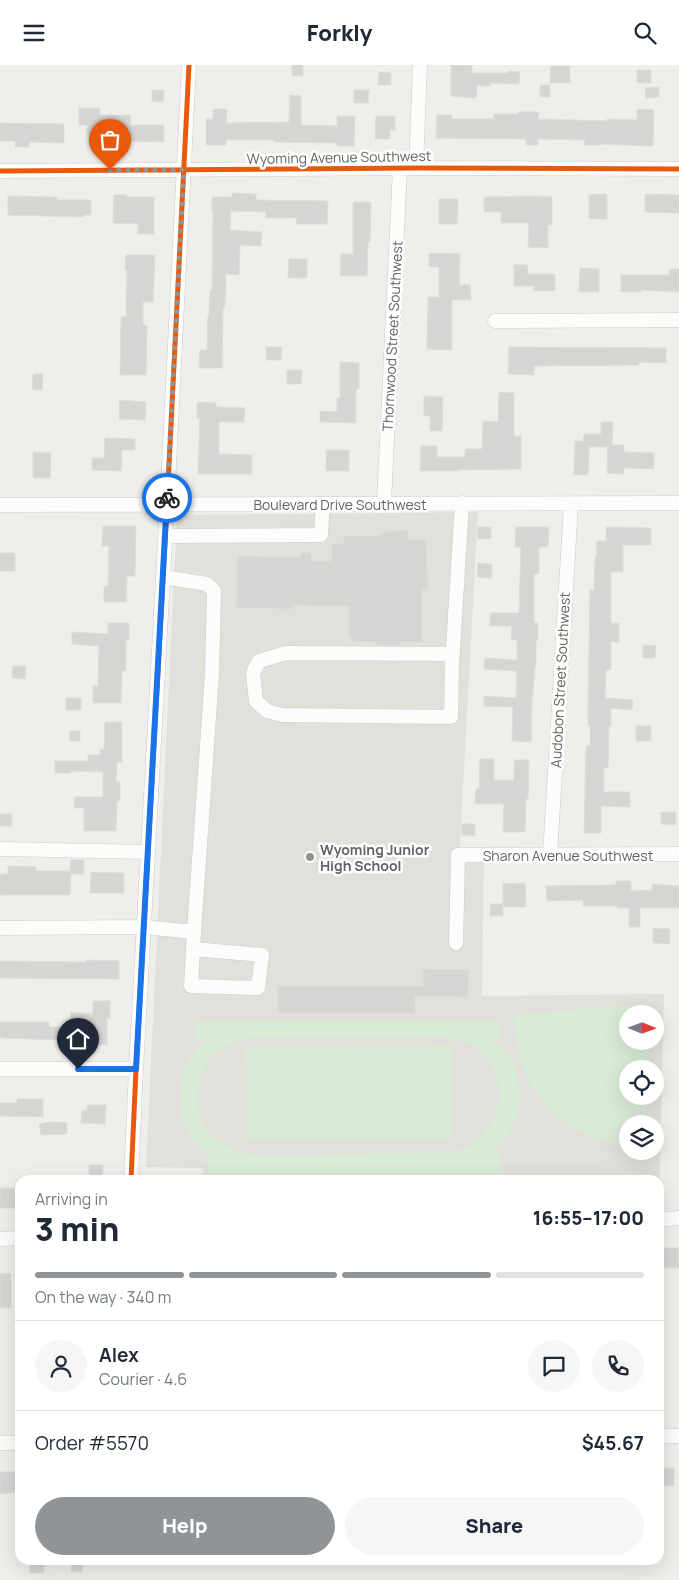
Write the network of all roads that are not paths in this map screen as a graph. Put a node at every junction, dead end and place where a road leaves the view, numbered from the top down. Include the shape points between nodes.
1 (189, 65) edge
2 (420, 65) edge
3 (400, 168) junction
4 (416, 168) junction
5 (679, 169) edge
6 (184, 170) junction
7 (0, 171) edge
8 (679, 320) edge
9 (495, 321) dead end
10 (323, 503) junction
11 (384, 503) junction
12 (462, 503) junction
13 (679, 503) edge
14 (571, 504) junction
15 (0, 505) edge
16 (167, 505) junction
17 (165, 536) junction
18 (163, 577) junction
19 (453, 654) junction
20 (0, 849) edge
21 (148, 852) junction
22 (679, 854) edge
23 (550, 856) junction
24 (144, 927) junction
25 (0, 928) edge
26 (194, 932) junction
27 (456, 943) dead end
28 (193, 949) junction
29 (0, 1069) edge
30 (136, 1069) junction
31 (131, 1175) edge
32 (679, 1218) edge
33 (664, 1220) edge
34 (0, 1239) edge
35 (15, 1239) edge
36 (664, 1436) edge
37 (679, 1436) edge
38 (0, 1443) edge
39 (15, 1443) edge

1 - 6 street
2 - 4 street
3 - 4 street, Wyoming Avenue Southwest
3 - 6 street, Wyoming Avenue Southwest
3 - 11 street, Thornwood Street Southwest
4 - 5 street, Wyoming Avenue Southwest
6 - 7 street, Wyoming Avenue Southwest
6 - 16 street
8 - 9 street
10 - 11 street, Boulevard Drive Southwest
10 - 16 street, Boulevard Drive Southwest
10 - 17 street via 321,535
11 - 12 street, Boulevard Drive Southwest
12 - 14 street, Boulevard Drive Southwest
12 - 19 street
13 - 14 street, Boulevard Drive Southwest
14 - 23 street, Audobon Street Southwest
15 - 16 street, Boulevard Drive Southwest
16 - 17 street
17 - 18 street
18 - 21 street
18 - 26 street via 207,583 214,591 212,674
19 - 19 street via 451,717 282,715 267,711 256,701 253,673 259,661 286,653
20 - 21 street
21 - 24 street
22 - 23 street, Sharon Avenue Southwest
23 - 27 street, Sharon Avenue Southwest via 458,855
24 - 25 street
24 - 26 street
24 - 30 street
26 - 28 street
28 - 28 street via 191,986 258,988 262,955
29 - 30 street
30 - 31 street
32 - 33 street
34 - 35 street
36 - 37 street
38 - 39 street

